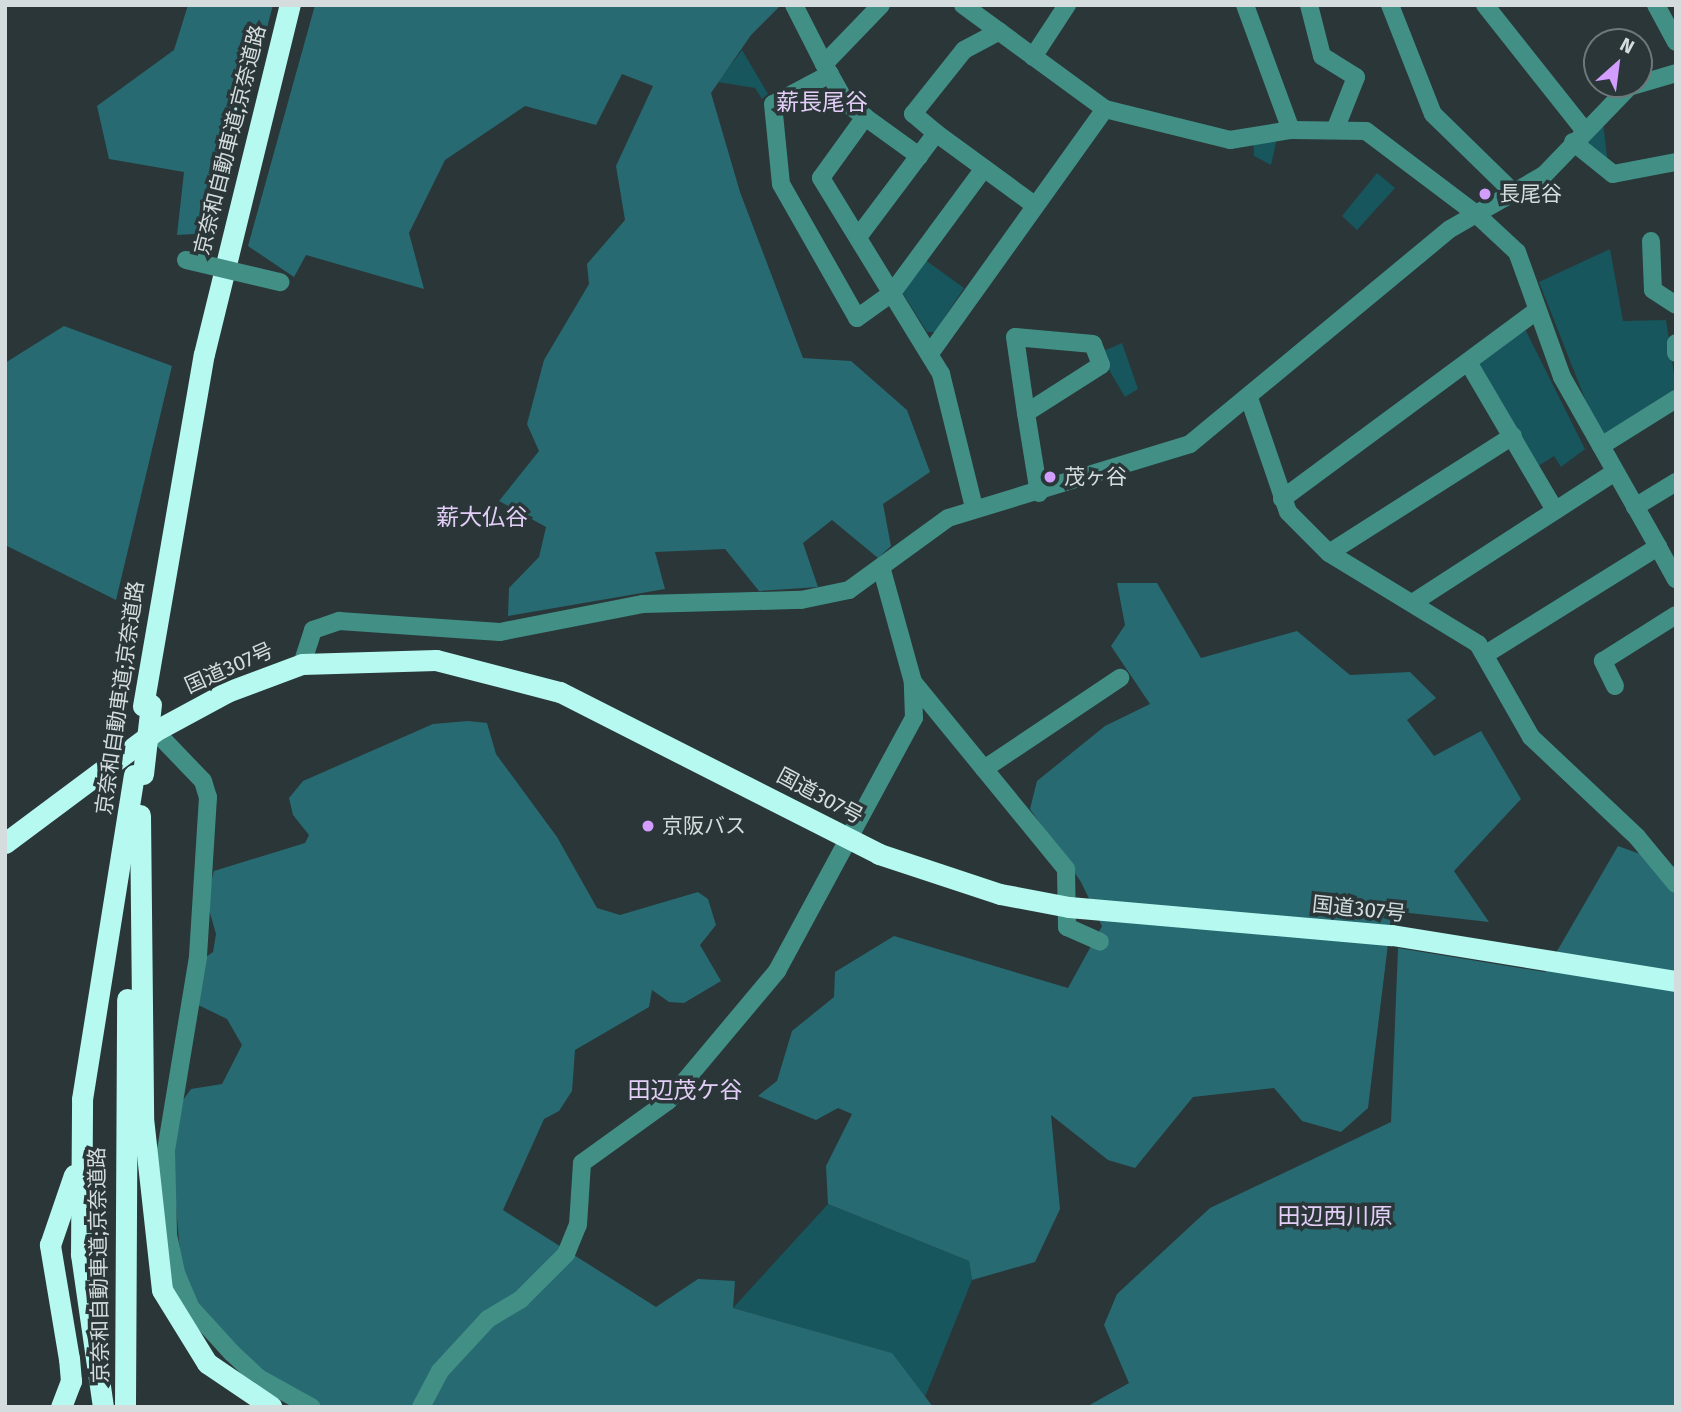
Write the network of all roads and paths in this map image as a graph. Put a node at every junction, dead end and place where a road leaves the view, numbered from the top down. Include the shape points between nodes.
1 (290, 5) edge
2 (298, 5) edge
3 (794, 5) edge
4 (881, 5) edge
5 (1067, 5) edge
6 (1245, 5) edge
7 (1309, 5) edge
8 (1390, 5) edge
9 (1485, 5) edge
10 (1656, 5) edge
11 (967, 6) edge
12 (999, 31) junction
13 (1676, 41) edge
14 (1032, 57) junction
15 (827, 69) junction
16 (1676, 73) edge
17 (1105, 109) junction
18 (865, 117) junction
19 (1291, 130) junction
20 (1335, 130) junction
21 (936, 133) junction
22 (1579, 137) junction
23 (919, 156) junction
24 (1676, 162) edge
25 (984, 168) junction
26 (1511, 190) junction
27 (1033, 204) junction
28 (1475, 213) junction
29 (858, 237) junction
30 (1651, 241) dead end
31 (180, 260) dead end
32 (280, 282) dead end
33 (892, 293) junction
34 (1676, 304) edge
35 (1537, 310) junction
36 (1676, 343) edge
37 (931, 352) junction
38 (1676, 353) edge
39 (1468, 362) junction
40 (1676, 399) edge
41 (1250, 401) junction
42 (1026, 413) junction
43 (1513, 436) junction
44 (1601, 446) junction
45 (1615, 472) junction
46 (1676, 482) edge
47 (1038, 493) junction
48 (1282, 499) junction
49 (974, 507) junction
50 (1634, 507) junction
51 (1555, 510) junction
52 (1658, 547) junction
53 (1329, 553) junction
54 (882, 570) junction
55 (1674, 570) edge
56 (1414, 602) junction
57 (1676, 615) edge
58 (1486, 654) junction
59 (302, 664) junction
60 (1120, 678) dead end
61 (912, 682) junction
62 (1615, 686) dead end
63 (147, 705) junction
64 (155, 731) junction
65 (984, 769) junction
66 (138, 774) junction
67 (140, 815) junction
68 (845, 838) junction
69 (5, 843) edge
70 (1676, 884) edge
71 (1065, 906) junction
72 (1100, 943) dead end
73 (1676, 981) edge
74 (81, 1154) junction
75 (61, 1407) edge
76 (103, 1407) edge
77 (125, 1407) edge
78 (272, 1407) edge
79 (311, 1407) edge
80 (421, 1407) edge

1 - 63 highway, 京奈和自動車道;京奈道路 via 195,394
2 - 63 highway, 京奈和自動車道;京奈道路 via 211,356
3 - 15 street
4 - 15 street
5 - 14 street
6 - 19 street
7 - 20 street via 1322,56 1356,77
8 - 26 street via 1433,114
9 - 22 street
10 - 13 street
11 - 12 street
12 - 14 street
12 - 21 street via 964,50 913,114
14 - 17 street
15 - 18 street via 846,103
15 - 33 street via 773,104 781,184 857,318
16 - 22 street via 1629,87
17 - 19 street via 1230,140
17 - 27 street
18 - 23 street
18 - 29 street via 821,178
19 - 20 street
20 - 28 street via 1366,131
21 - 23 street
21 - 25 street
22 - 24 street via 1613,174
22 - 26 street via 1544,175
23 - 29 street
25 - 27 street
25 - 33 street
26 - 28 street
27 - 37 street
28 - 35 street via 1517,252
28 - 41 street
29 - 33 street
30 - 34 street via 1653,290
31 - 32 street, bridge
33 - 37 street
35 - 39 street
35 - 44 street via 1562,377
36 - 38 street
37 - 49 street via 955,420
39 - 43 street
39 - 48 street
40 - 44 street
41 - 47 street via 1190,444
41 - 48 street
42 - 42 street via 1015,337 1093,344 1101,365
42 - 47 street
43 - 51 street
43 - 53 street
44 - 45 street
45 - 50 street
45 - 51 street
46 - 50 street
47 - 49 street
48 - 53 street
49 - 54 street via 948,518
50 - 52 street
51 - 56 street
52 - 55 street
52 - 58 street
53 - 56 street
54 - 59 street via 849,590 801,600 643,604 500,632 339,621 313,630
54 - 61 street
56 - 58 street
57 - 62 street via 1603,660
58 - 70 street via 1531,737 1637,837
59 - 64 highway, 国道307号 via 227,692
59 - 68 highway, 国道307号 via 436,660 560,692
60 - 65 street
61 - 65 street
61 - 68 street via 914,718
63 - 66 highway, 京奈和自動車道;京奈道路
64 - 69 highway, 国道307号
64 - 79 street via 203,781 208,797 198,957 166,1151 167,1235 191,1308 259,1378
65 - 71 street via 1066,869
66 - 67 highway, 京奈和自動車道;京奈道路
66 - 74 highway, 京奈和自動車道;京奈道路 via 85,1064
67 - 77 highway, 京奈和自動車道;京奈道路 via 123,1046
67 - 78 highway via 143,1118 162,1290 175,1321 207,1363
68 - 71 highway, 国道307号 via 933,875
68 - 80 street via 754,1004 668,1101 582,1163 578,1225 566,1254 521,1298 488,1319 440,1371
71 - 72 street via 1067,927
71 - 73 highway, 国道307号 via 1392,935
74 - 75 highway via 50,1245 71,1381
74 - 76 highway, 京奈和自動車道;京奈道路 via 81,1254

